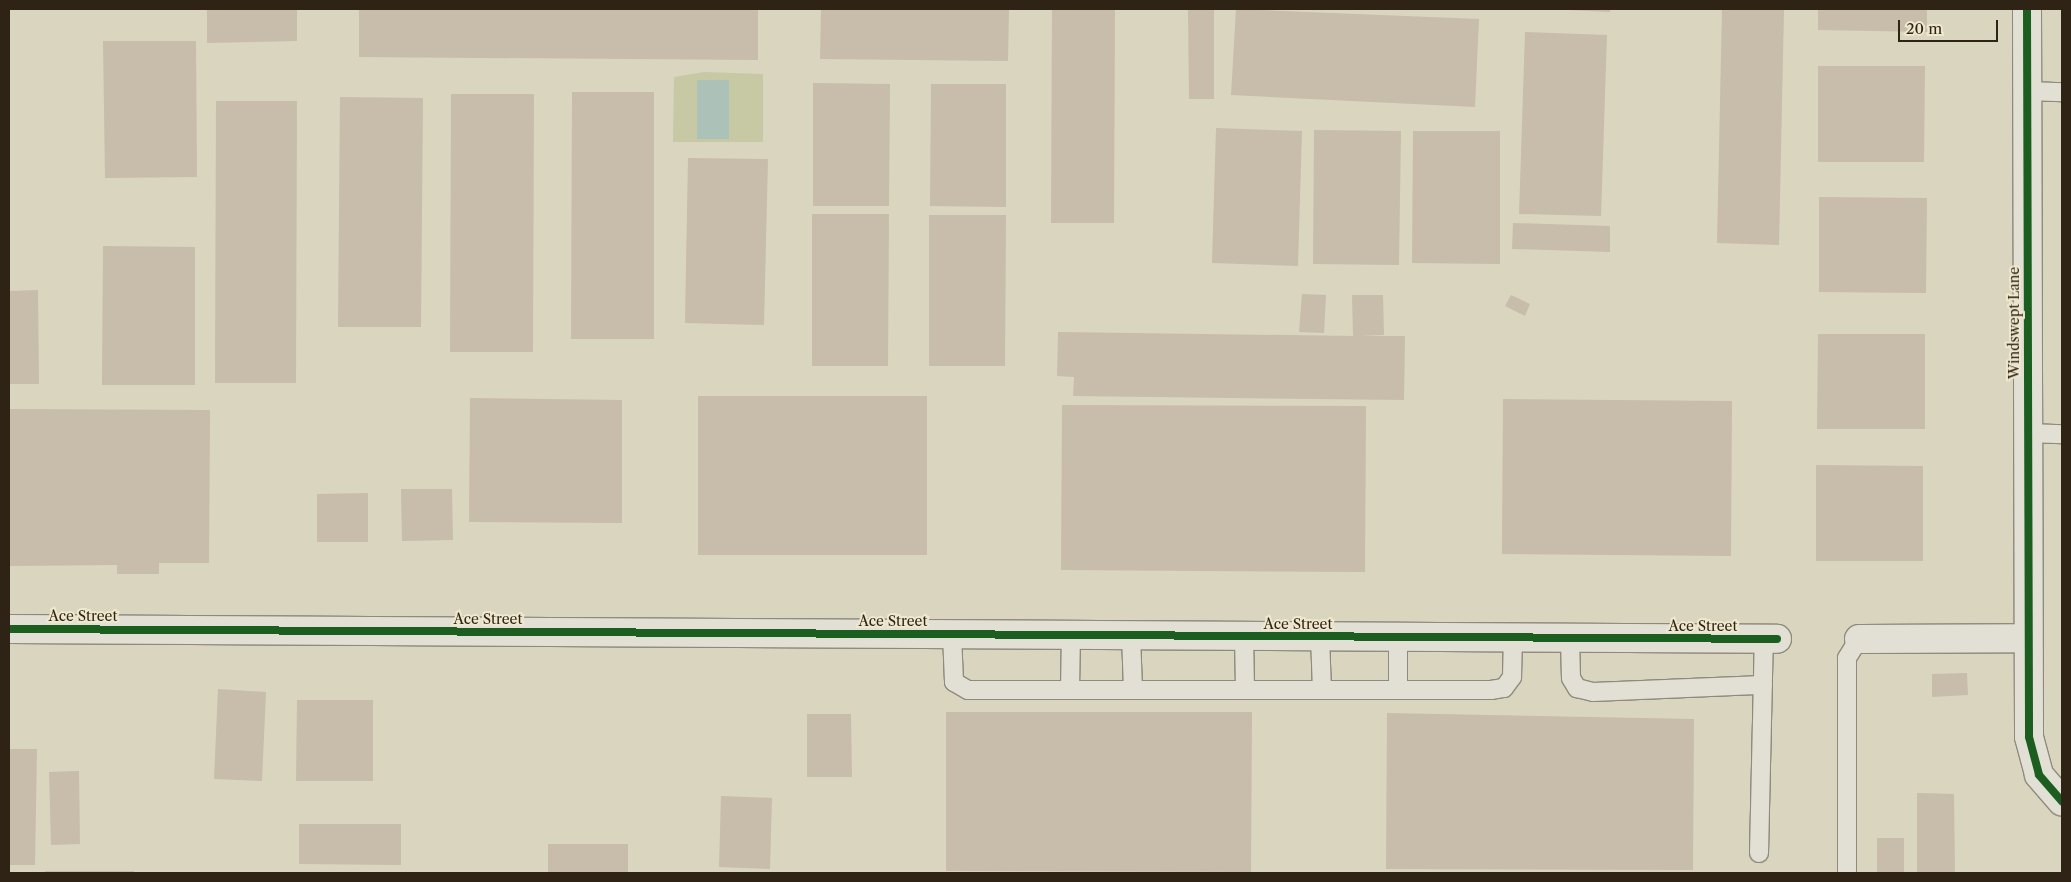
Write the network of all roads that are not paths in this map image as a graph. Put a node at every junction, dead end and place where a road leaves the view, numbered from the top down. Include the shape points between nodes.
1 (2027, 9) edge
2 (2028, 91) junction
3 (2062, 92) edge
4 (2026, 433) junction
5 (2062, 434) edge
6 (9, 628) edge
7 (952, 634) junction
8 (1071, 635) junction
9 (1131, 635) junction
10 (1244, 636) junction
11 (1320, 636) junction
12 (1398, 637) junction
13 (1513, 637) junction
14 (1570, 638) junction
15 (2026, 638) junction
16 (1771, 639) joint
17 (1859, 639) joint
18 (1763, 684) junction
19 (1070, 690) junction
20 (1132, 690) junction
21 (1245, 690) junction
22 (1322, 690) junction
23 (1398, 690) junction
24 (2062, 801) edge
25 (1759, 852) dead end
26 (1848, 873) edge

1 - 2 street, Windswept Lane
2 - 3 lane
2 - 4 street, Windswept Lane
4 - 5 lane
4 - 15 street, Windswept Lane
6 - 7 street, Ace Street
7 - 8 street, Ace Street
7 - 19 lane via 954,682 968,690
8 - 9 street, Ace Street
8 - 19 lane
9 - 10 street, Ace Street
9 - 20 lane
10 - 11 street, Ace Street
10 - 21 lane
11 - 12 street, Ace Street
11 - 22 lane
12 - 13 street, Ace Street
12 - 23 lane
13 - 14 street, Ace Street
13 - 23 lane via 1512,677 1504,688
14 - 16 street, Ace Street
14 - 18 lane via 1571,678 1577,688 1593,692
15 - 17 street
15 - 24 street, Windswept Lane via 2029,738 2039,775
16 - 18 lane
17 - 26 lane via 1847,658
18 - 25 lane
19 - 20 lane
20 - 21 lane
21 - 22 lane
22 - 23 lane

